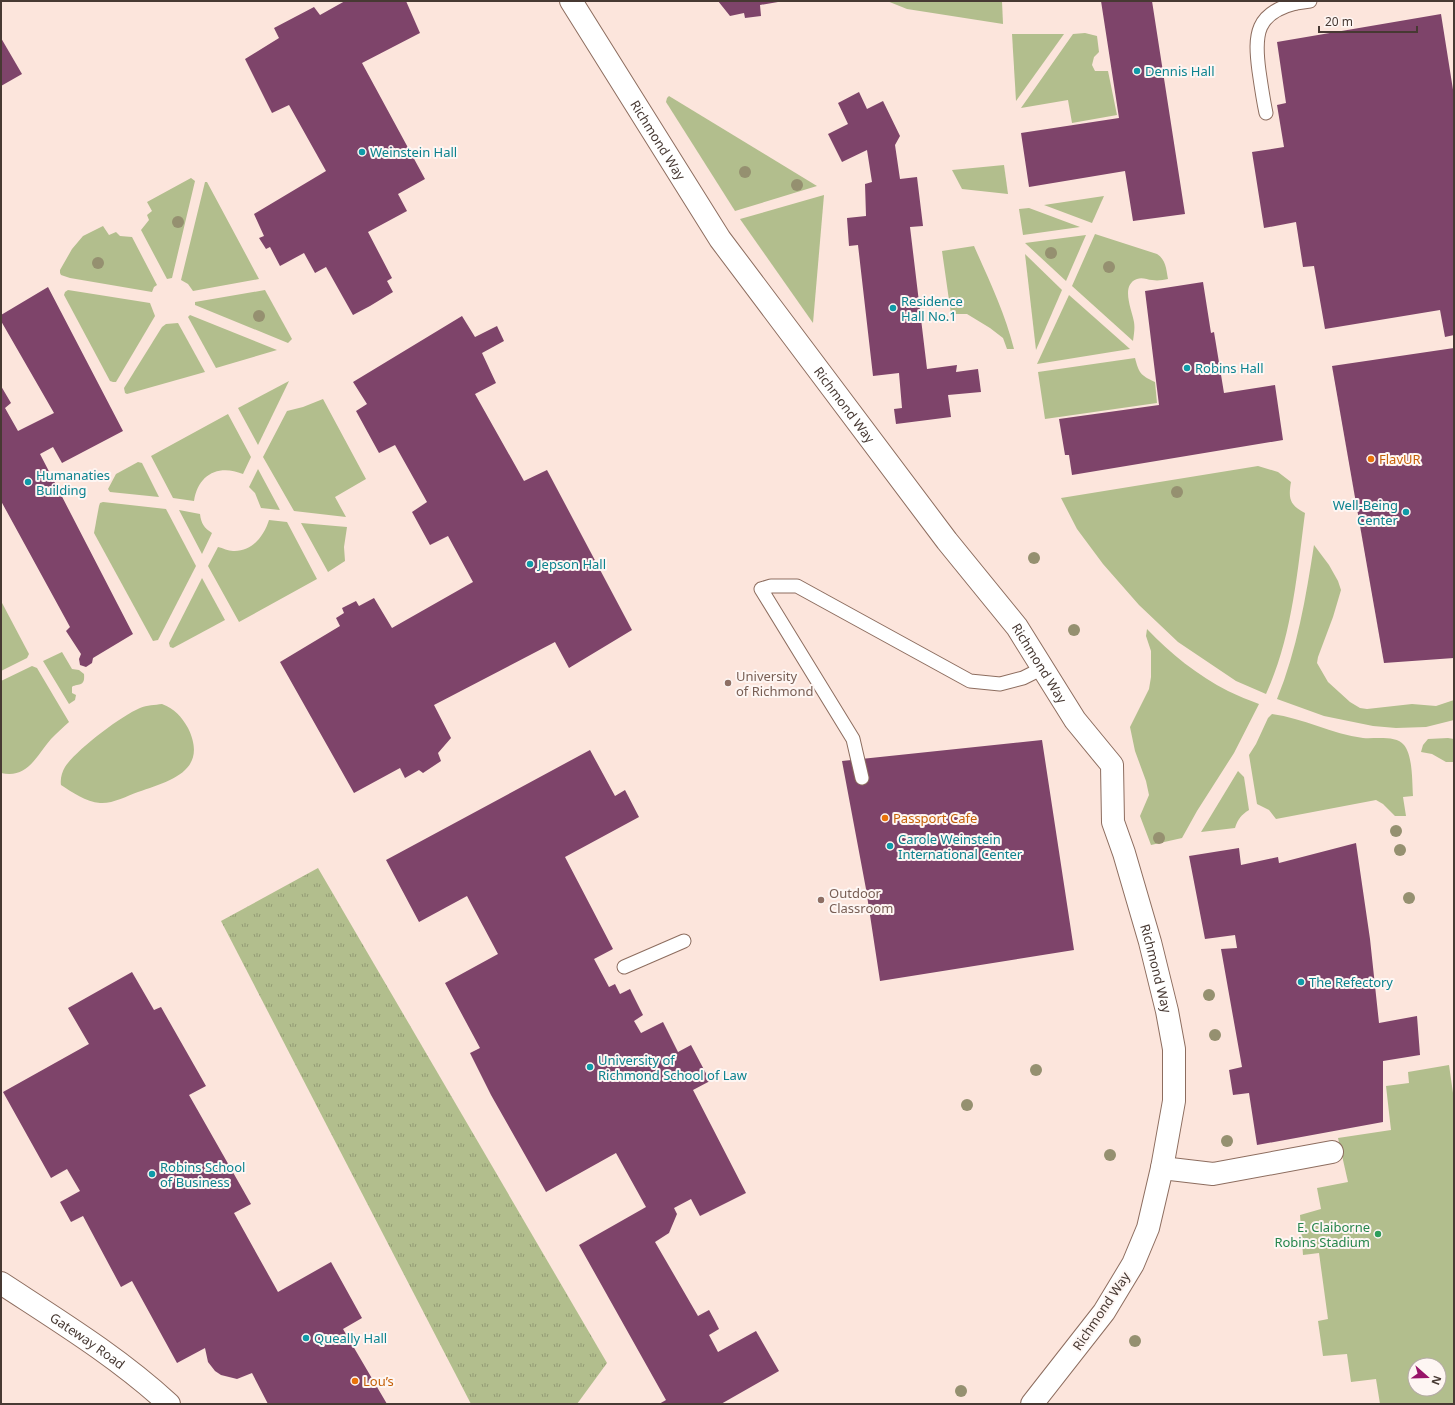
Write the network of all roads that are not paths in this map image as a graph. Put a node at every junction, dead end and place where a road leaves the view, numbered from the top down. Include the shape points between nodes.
1 (571, 1) edge
2 (1310, 1) edge
3 (1296, 2) edge
4 (1266, 113) dead end
5 (1043, 668) junction
6 (862, 778) dead end
7 (684, 941) dead end
8 (624, 967) dead end
9 (1332, 1152) dead end
10 (1162, 1168) junction
11 (1, 1284) edge
12 (169, 1404) edge
13 (1032, 1404) edge

1 - 5 street, Richmond Way via 720,239 947,540 1017,627
2 - 3 lane
3 - 4 lane via 1277,9 1265,19 1257,34 1256,51
5 - 6 lane via 1023,678 1000,684 970,681 797,586 771,586 761,589 853,739
5 - 10 street, Richmond Way via 1075,720 1112,765 1113,822 1150,942 1174,1049 1174,1101
7 - 8 lane
9 - 10 street via 1213,1174
10 - 13 street, Richmond Way via 1148,1228 1133,1264 1104,1312
11 - 12 street, Gateway Road via 130,1370

